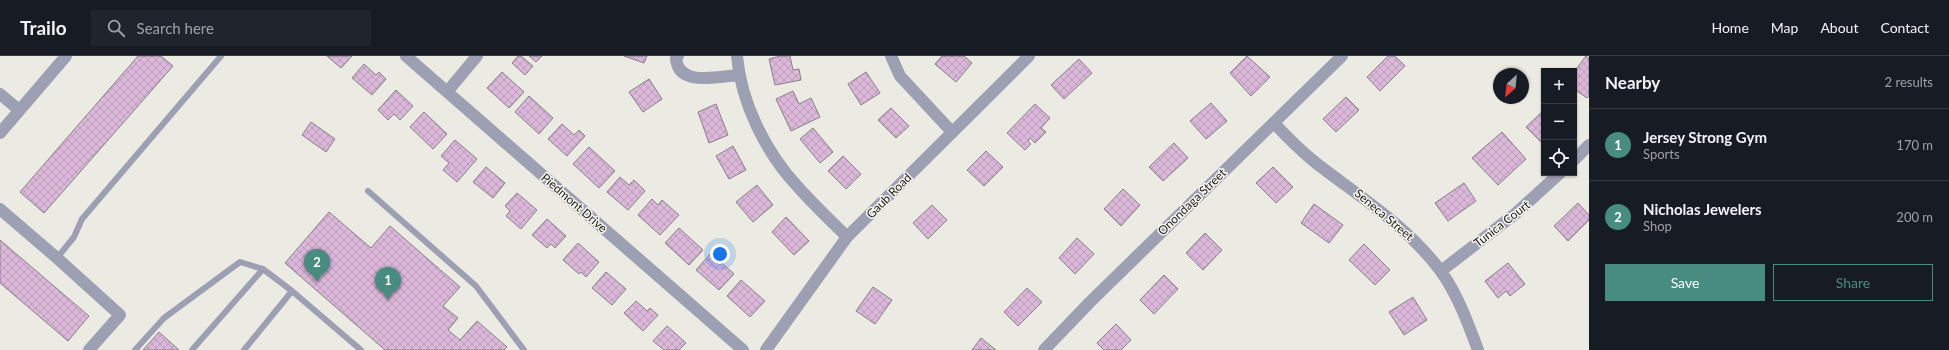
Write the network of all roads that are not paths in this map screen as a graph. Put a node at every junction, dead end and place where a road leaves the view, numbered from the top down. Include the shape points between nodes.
1 (66, 56) edge
2 (221, 56) edge
3 (406, 56) edge
4 (477, 56) edge
5 (678, 56) edge
6 (737, 56) edge
7 (891, 56) edge
8 (1029, 56) edge
9 (1342, 56) edge
10 (740, 75) junction
11 (447, 92) junction
12 (0, 94) edge
13 (19, 110) junction
14 (1274, 123) junction
15 (952, 132) junction
16 (0, 133) edge
17 (1589, 145) edge
18 (1577, 157) edge
19 (1557, 176) edge
20 (368, 191) dead end
21 (0, 209) edge
22 (847, 238) junction
23 (57, 258) junction
24 (263, 269) junction
25 (1440, 271) junction
26 (292, 291) junction
27 (89, 350) edge
28 (135, 350) edge
29 (192, 350) edge
30 (244, 350) edge
31 (361, 350) edge
32 (524, 350) edge
33 (743, 350) edge
34 (766, 350) edge
35 (1044, 350) edge
36 (1478, 350) edge

1 - 13 street
2 - 23 lane via 82,219 74,237
3 - 11 street, Piedmont Drive
4 - 11 street
5 - 10 street via 676,66 688,77
6 - 10 street
7 - 15 street via 900,76
8 - 15 street, Gaub Road
9 - 14 street, Onondaga Street
10 - 22 street via 750,111 779,163 797,187
11 - 33 street, Piedmont Drive
12 - 13 street
13 - 16 street
14 - 25 street, Seneca Street via 1315,162 1371,202 1400,227
14 - 35 street, Onondaga Street
15 - 22 street, Gaub Road
17 - 18 street
19 - 25 street, Tunica Court via 1515,214
20 - 32 lane via 476,286
21 - 23 street
22 - 34 street, Gaub Road
23 - 27 street via 120,315
24 - 26 lane
24 - 28 lane via 240,262 164,318
24 - 29 lane
25 - 36 street, Seneca Street via 1461,308
26 - 30 lane
26 - 31 lane

